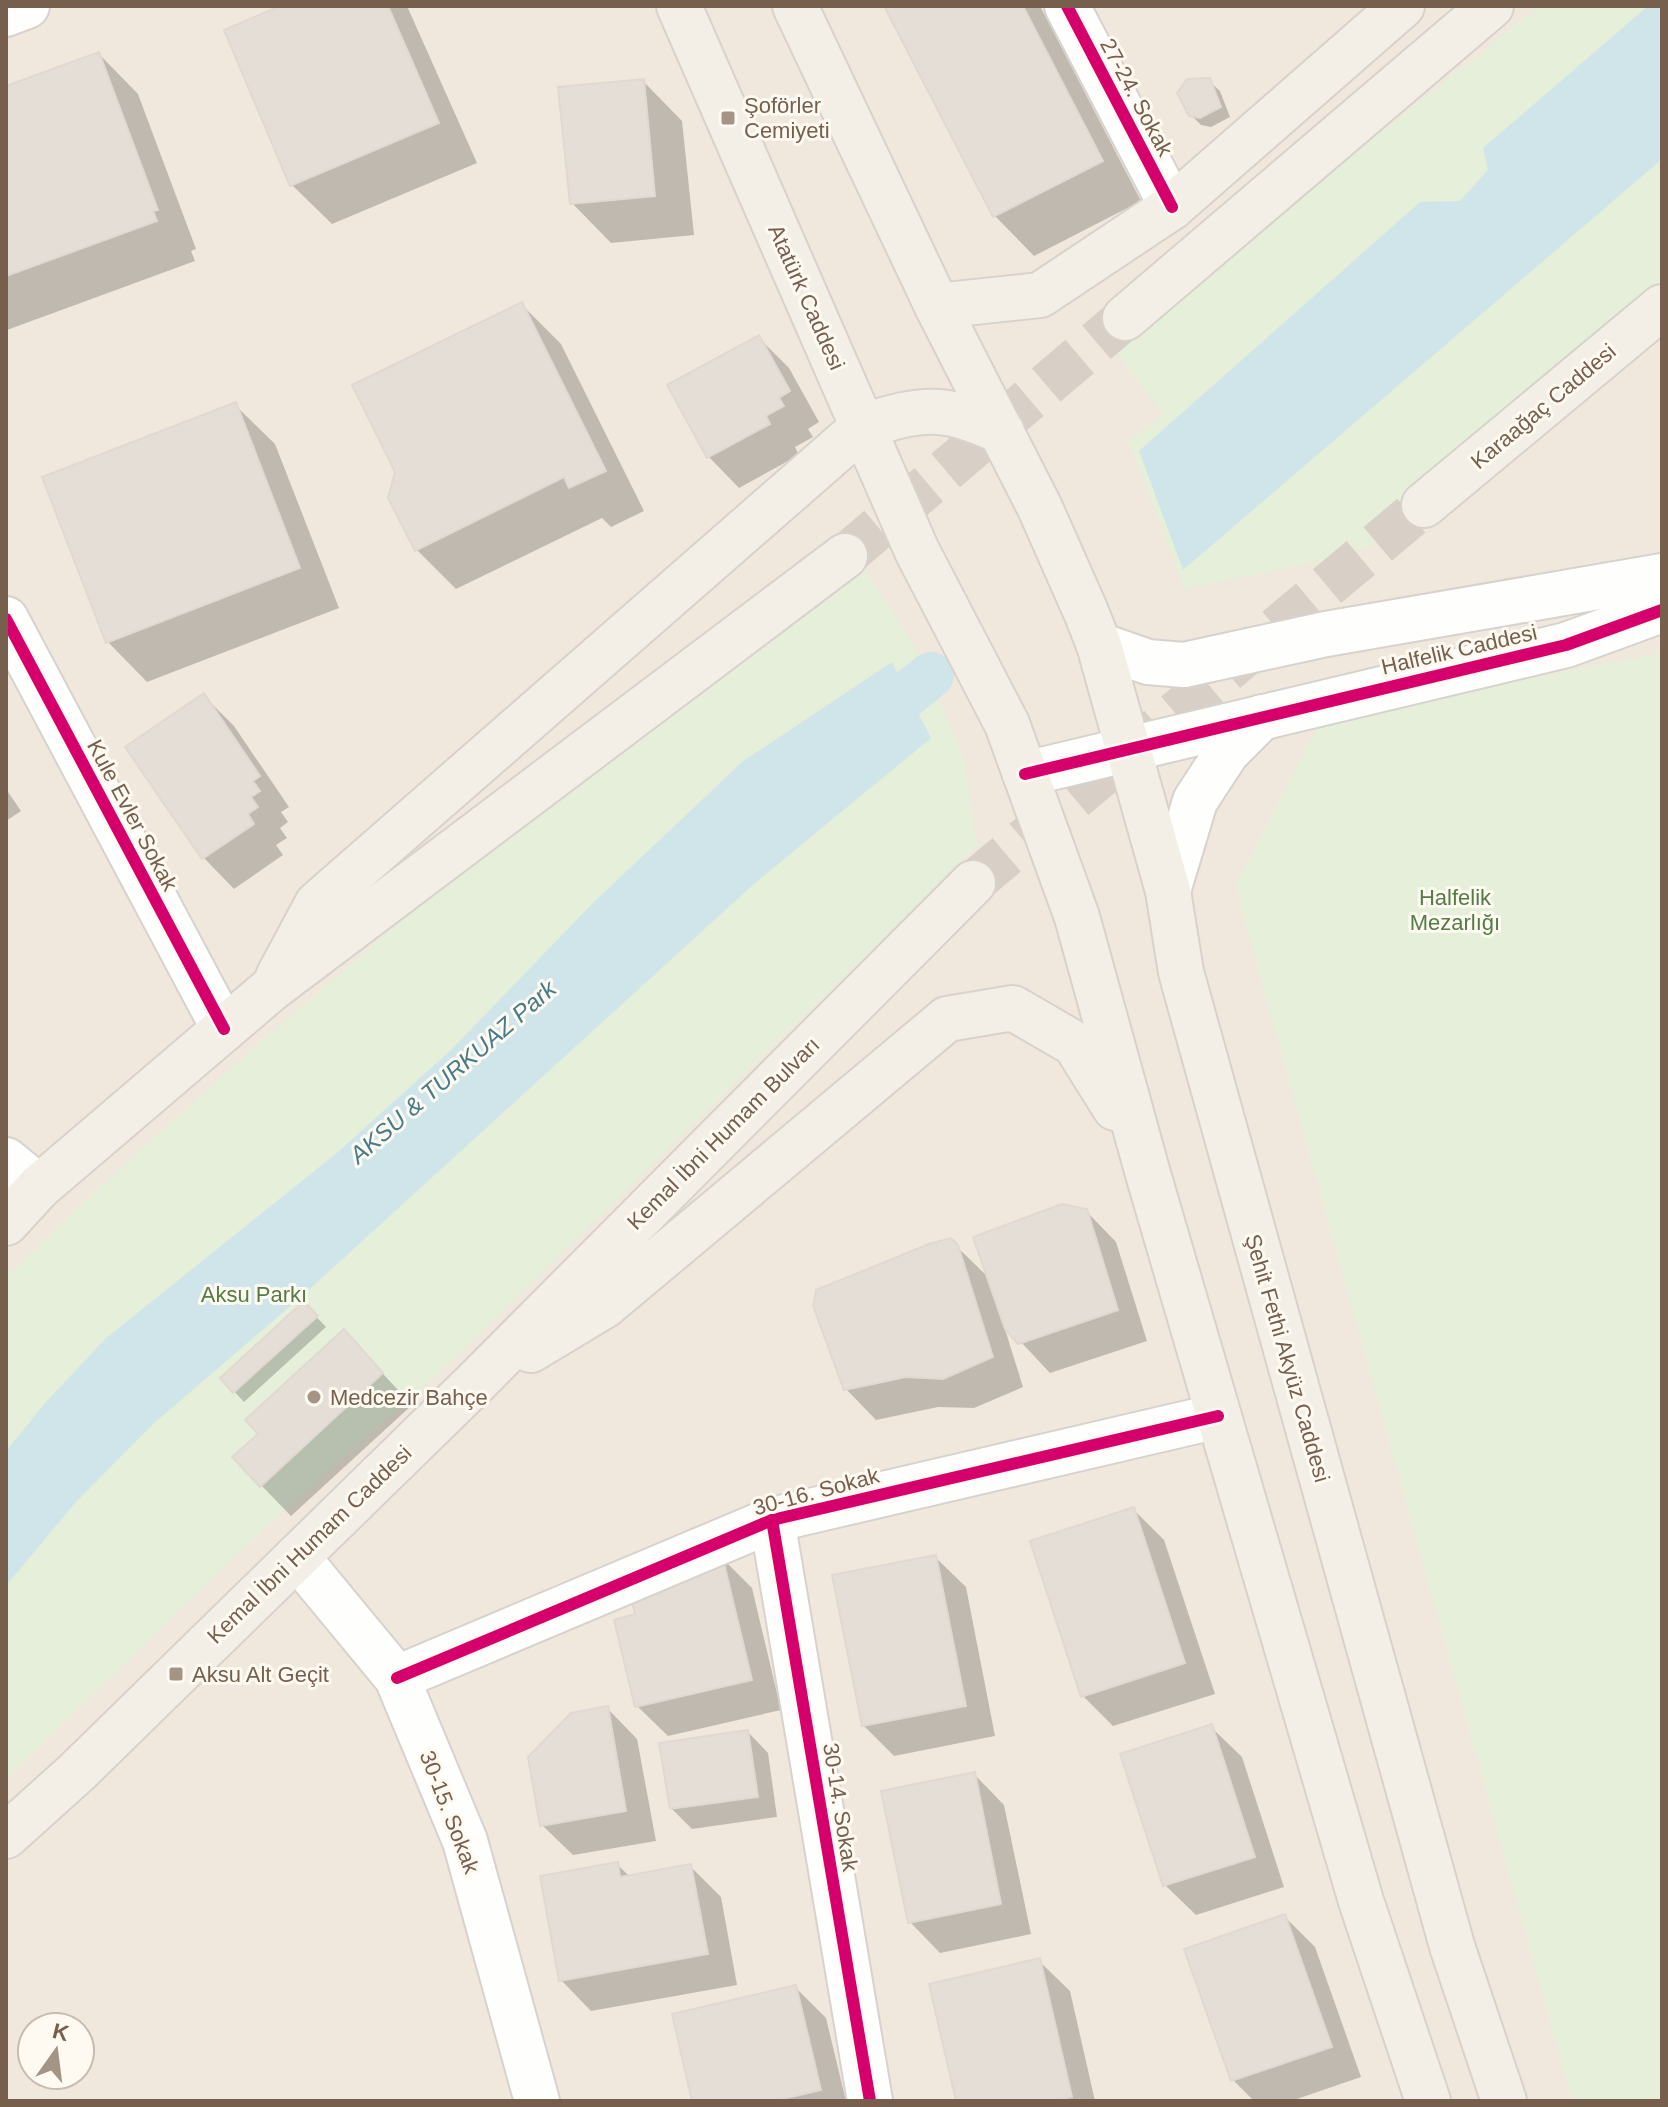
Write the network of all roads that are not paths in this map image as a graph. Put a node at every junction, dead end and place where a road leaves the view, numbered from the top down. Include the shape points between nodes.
1 (27, 6) edge
2 (679, 6) edge
3 (795, 6) edge
4 (1067, 6) edge
5 (1402, 6) edge
6 (1491, 6) edge
7 (6, 14) edge
8 (1172, 207) junction
9 (937, 306) junction
10 (1662, 307) edge
11 (1125, 318) tunnel mouth
12 (864, 426) junction
13 (1002, 432) junction
14 (1424, 505) tunnel mouth
15 (845, 556) tunnel mouth
16 (1662, 576) edge
17 (1662, 610) edge
18 (6, 619) edge
19 (1093, 628) junction
20 (1262, 717) junction
21 (1128, 748) junction
22 (1025, 774) junction
23 (973, 883) tunnel mouth
24 (1168, 891) junction
25 (271, 989) junction
26 (224, 1029) junction
27 (1141, 1149) junction
28 (22, 1174) edge
29 (6, 1223) edge
30 (474, 1384) junction
31 (1218, 1416) junction
32 (772, 1520) junction
33 (297, 1557) junction
34 (397, 1678) junction
35 (6, 1836) edge
36 (537, 2101) edge
37 (870, 2101) edge
38 (1428, 2101) edge
39 (1504, 2101) edge

1 - 7 street
2 - 12 main road, Atatürk Caddesi
3 - 9 main road
4 - 8 street, 27-24. Sokak
5 - 8 main road
6 - 11 main road
8 - 9 main road via 1040,295
9 - 13 main road
10 - 14 main road, Karaağaç Caddesi
12 - 13 main road via 898,415 944,411
12 - 22 main road, Atatürk Caddesi via 917,551 1007,724
12 - 25 main road via 317,904
13 - 19 main road, Şehit Fethi Akyüz Caddesi
15 - 25 main road
16 - 19 street, Halfelik Caddesi via 1326,634 1184,665 1148,662
17 - 20 street, Halfelik Caddesi via 1566,645
18 - 26 street, Kule Evler Sokak
19 - 21 main road, Şehit Fethi Akyüz Caddesi
20 - 21 street, Halfelik Caddesi
20 - 24 street via 1227,752 1195,801
21 - 22 street, Halfelik Caddesi
21 - 24 main road, Şehit Fethi Akyüz Caddesi
22 - 27 main road via 1077,917
23 - 30 main road, Kemal İbni Humam Bulvarı
24 - 39 main road, Şehit Fethi Akyüz Caddesi via 1185,988 1452,1946
25 - 26 main road
26 - 28 main road
27 - 30 main road via 1075,1044 1013,1008 947,1019 604,1306
27 - 31 main road
28 - 29 main road
30 - 33 main road, Kemal İbni Humam Caddesi
31 - 32 street, 30-16. Sokak
31 - 38 main road via 1361,1901
32 - 34 street, 30-16. Sokak
32 - 37 street, 30-14. Sokak
33 - 34 street, 30-15. Sokak
33 - 35 main road, Kemal İbni Humam Caddesi
34 - 36 street, 30-15. Sokak via 465,1841

